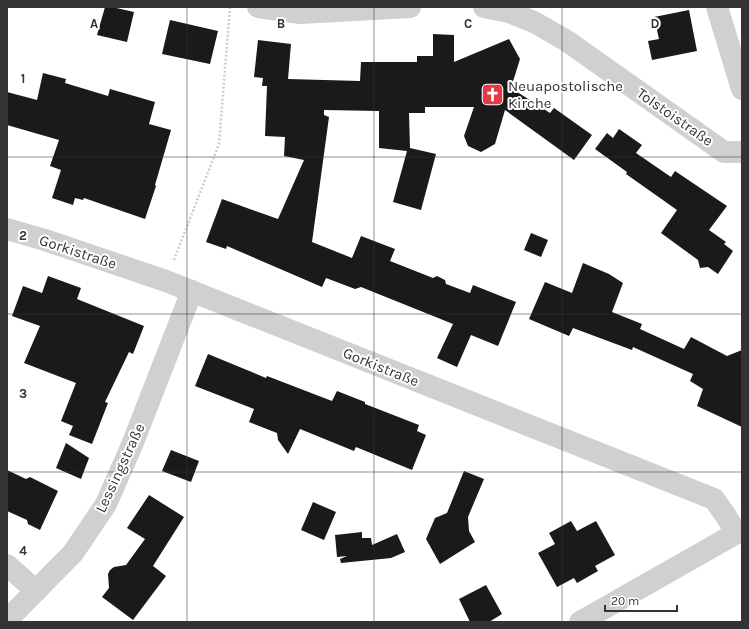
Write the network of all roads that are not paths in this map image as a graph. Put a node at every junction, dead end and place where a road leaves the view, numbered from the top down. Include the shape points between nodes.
1 (258, 7) edge
2 (410, 7) edge
3 (484, 7) edge
4 (717, 7) edge
5 (742, 89) edge
6 (742, 152) edge
7 (7, 229) edge
8 (192, 291) junction
9 (739, 532) edge
10 (7, 565) edge
11 (36, 591) junction
12 (7, 620) edge
13 (580, 622) edge

1 - 2 street via 300,13
3 - 6 street, Tolstoistraße via 509,12 534,22 567,41 724,152
4 - 5 street
7 - 8 street, Gorkistraße
8 - 9 street, Gorkistraße via 714,499
8 - 11 street, Lessingstraße via 132,446 106,504 73,553
9 - 13 street
10 - 11 street
11 - 12 street, Lessingstraße

